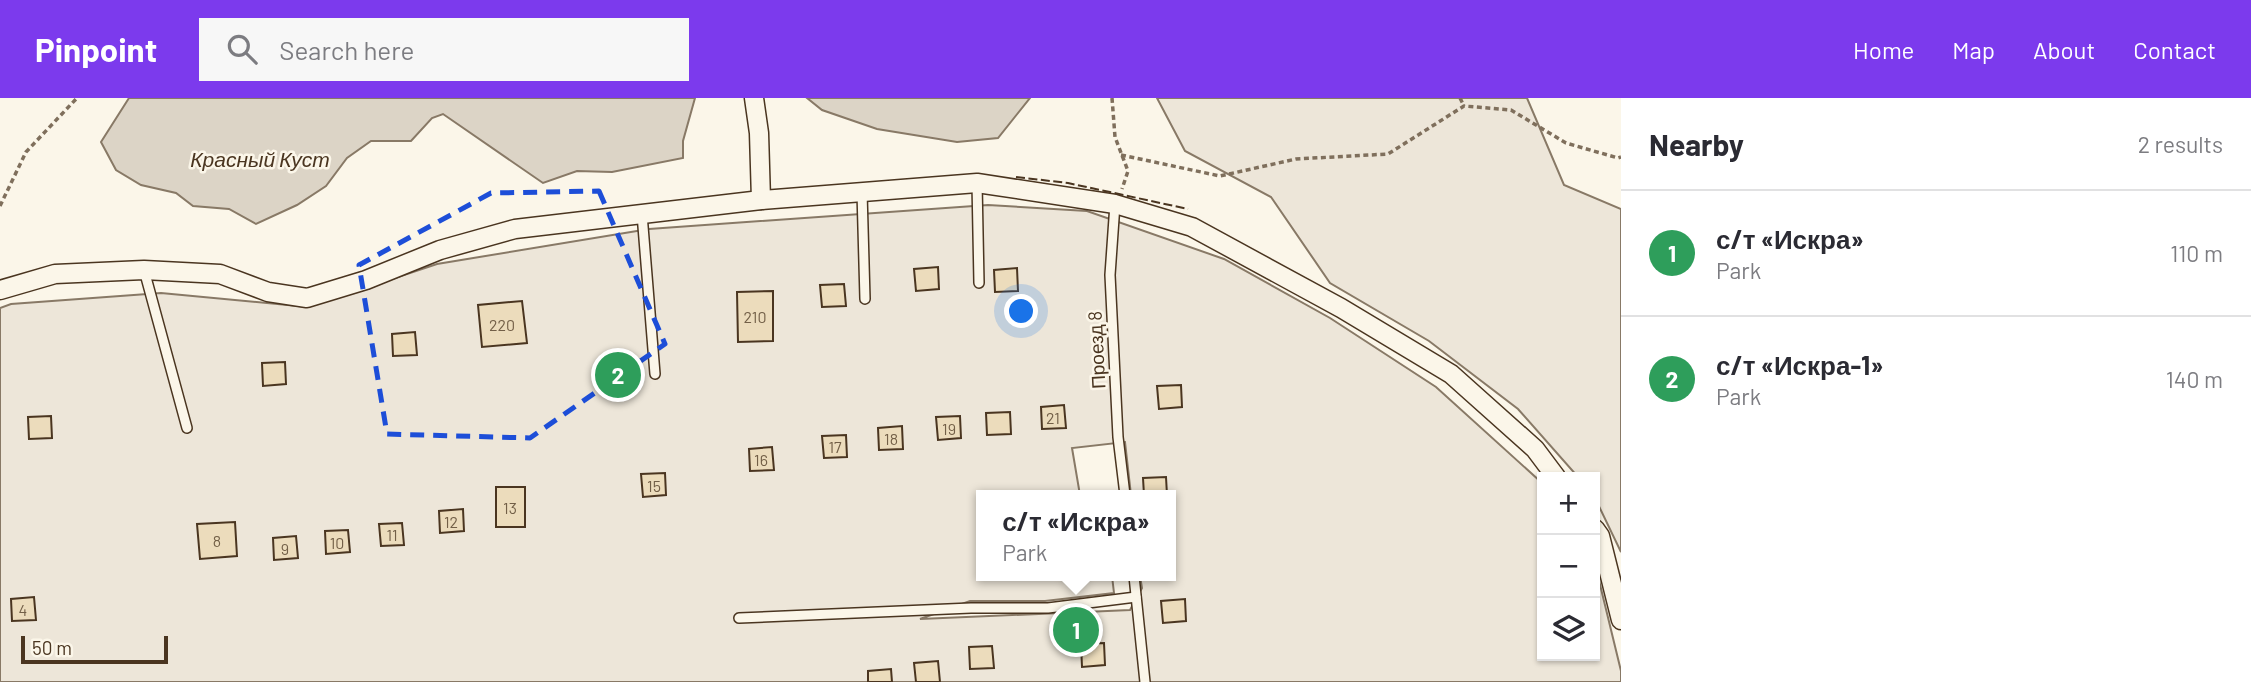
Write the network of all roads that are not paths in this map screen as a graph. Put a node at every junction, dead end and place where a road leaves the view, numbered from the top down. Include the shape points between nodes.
1 (754, 98) edge
2 (976, 183) junction
3 (862, 192) junction
4 (761, 200) junction
5 (1115, 204) junction
6 (642, 214) junction
7 (144, 270) junction
8 (979, 283) dead end
9 (0, 290) edge
10 (865, 299) dead end
11 (655, 374) dead end
12 (187, 428) dead end
13 (1552, 472) edge
14 (1124, 490) edge
15 (1599, 535) edge
16 (1134, 581) edge
17 (1136, 597) junction
18 (739, 618) dead end
19 (1621, 620) edge
20 (1145, 682) edge

1 - 4 street
2 - 3 street
2 - 5 street
2 - 8 lane
3 - 4 street
3 - 10 lane
4 - 6 street
5 - 13 street via 1192,227 1451,374 1535,449
5 - 14 lane, Проезд 8 via 1110,275
6 - 7 street via 515,229 440,250 307,298 268,292 220,274
6 - 11 lane
7 - 9 street via 55,274
7 - 12 lane
15 - 19 street
16 - 17 lane
17 - 18 lane via 1048,608
17 - 20 lane

